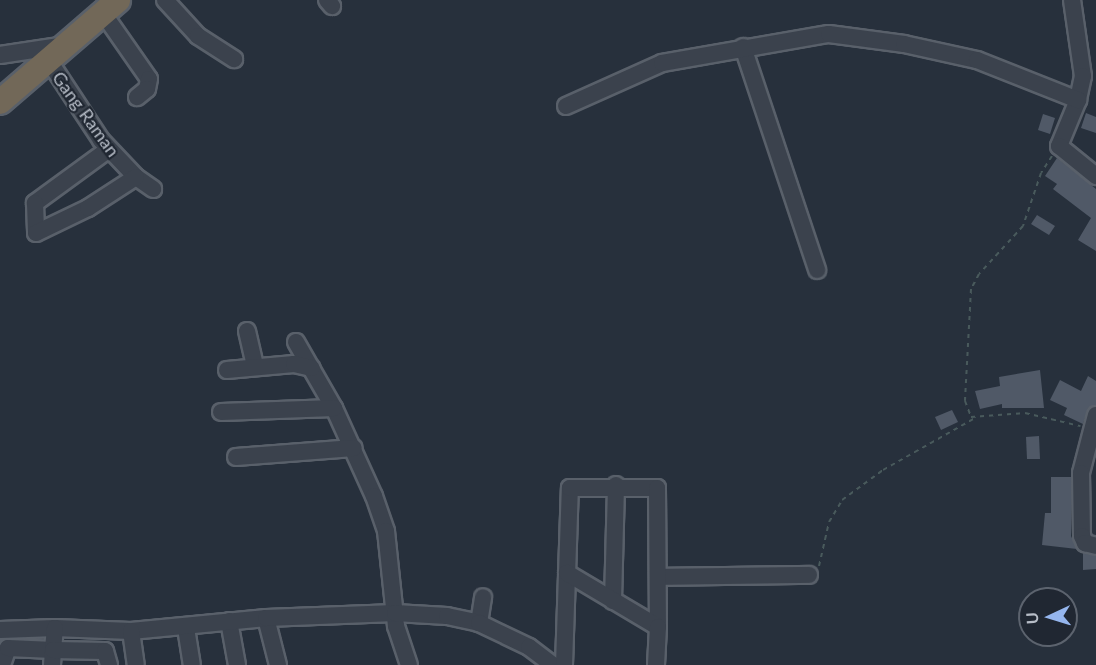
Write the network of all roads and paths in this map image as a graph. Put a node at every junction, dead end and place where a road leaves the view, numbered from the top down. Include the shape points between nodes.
1 (165, 0) edge
2 (1072, 0) edge
3 (111, 6) edge
4 (67, 45) junction
5 (743, 46) junction
6 (0, 55) edge
7 (234, 59) dead end
8 (49, 61) junction
9 (137, 97) dead end
10 (1078, 100) junction
11 (0, 102) edge
12 (566, 106) dead end
13 (1059, 146) junction
14 (109, 149) junction
15 (1096, 176) edge
16 (136, 177) junction
17 (153, 189) dead end
18 (817, 270) dead end
19 (246, 331) dead end
20 (296, 342) dead end
21 (255, 368) junction
22 (312, 368) junction
23 (227, 370) dead end
24 (334, 408) junction
25 (221, 412) dead end
26 (975, 418) junction
27 (1093, 422) edge
28 (354, 448) junction
29 (236, 457) dead end
30 (616, 485) junction
31 (1096, 546) edge
32 (567, 573) junction
33 (809, 575) joint
34 (659, 577) junction
35 (483, 597) dead end
36 (613, 601) junction
37 (395, 614) junction
38 (266, 618) junction
39 (229, 621) junction
40 (479, 623) junction
41 (55, 627) junction
42 (658, 627) junction
43 (186, 628) junction
44 (0, 630) edge
45 (130, 632) junction
46 (52, 658) edge
47 (2, 665) edge
48 (109, 665) edge
49 (136, 665) edge
50 (192, 665) edge
51 (237, 665) edge
52 (278, 665) edge
53 (409, 665) edge
54 (553, 665) edge
55 (564, 665) edge
56 (656, 665) edge

1 - 7 street via 198,36
2 - 10 street via 1083,76
3 - 4 highway
3 - 9 street via 149,79 147,89
4 - 6 street
4 - 8 highway
5 - 10 street via 829,34 904,44 977,60
5 - 12 street via 662,63
5 - 18 street
8 - 11 highway
8 - 14 street, Gang Raman
10 - 13 street
13 - 15 street
13 - 26 path via 1041,173 1023,226 979,274 971,289 965,390 968,415
14 - 16 street, Gang Raman
14 - 16 street via 35,203 36,232 88,208
16 - 17 street, Gang Raman
19 - 21 street
20 - 22 street
21 - 22 street via 294,364
21 - 23 street
22 - 24 street
24 - 25 street
24 - 28 street
26 - 27 path via 1025,413
26 - 33 path via 883,470 842,500 829,522 823,558
27 - 31 street via 1081,473 1082,536 1084,543
28 - 29 street
28 - 37 street via 386,531
30 - 32 street via 570,488
30 - 34 street via 657,488
30 - 36 street
32 - 36 street
32 - 55 street
33 - 34 street
34 - 42 street
35 - 40 street
36 - 42 street
37 - 38 street
37 - 40 street
37 - 53 street
38 - 39 street
38 - 52 street
39 - 43 street
39 - 51 street
40 - 54 street via 529,647
41 - 44 street
41 - 45 street
41 - 46 street
42 - 56 street
43 - 45 street
43 - 50 street
45 - 49 street
46 - 47 street via 8,648
46 - 48 street via 105,651

